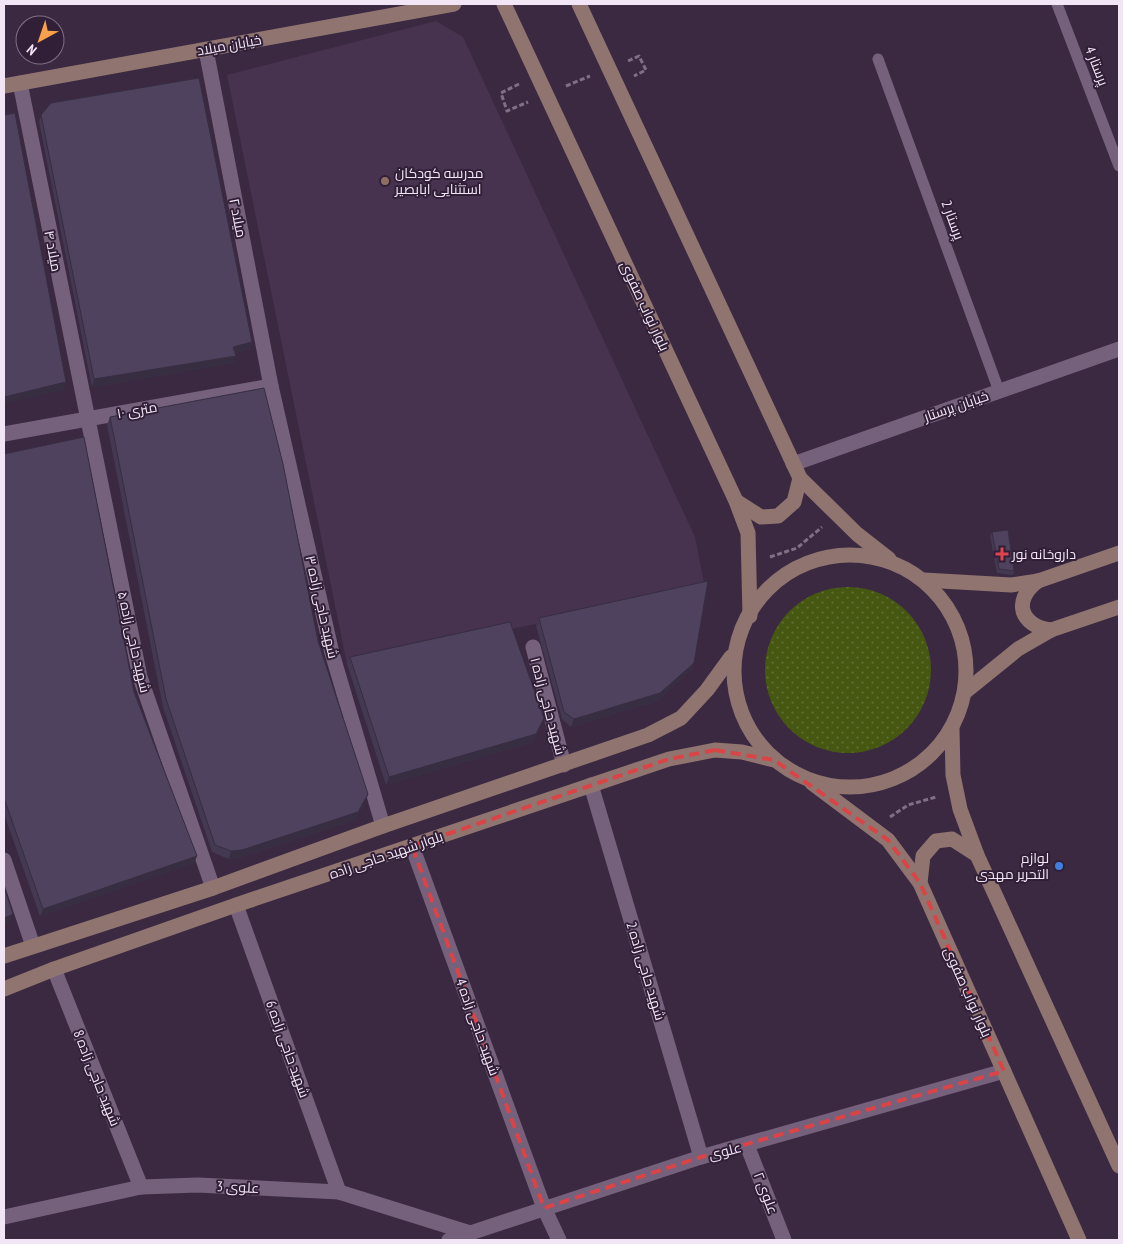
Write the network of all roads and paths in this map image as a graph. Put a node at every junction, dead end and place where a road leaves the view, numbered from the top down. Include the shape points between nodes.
1 (454, 4) edge
2 (504, 4) edge
3 (579, 4) edge
4 (1057, 4) edge
5 (206, 50) junction
6 (878, 59) dead end
7 (621, 64) dead end
8 (646, 70) dead end
9 (595, 74) dead end
10 (20, 83) junction
11 (4, 86) edge
12 (560, 89) dead end
13 (501, 93) dead end
14 (533, 100) dead end
15 (1119, 166) edge
16 (1119, 349) edge
17 (271, 386) junction
18 (999, 392) junction
19 (86, 418) junction
20 (4, 434) edge
21 (793, 464) junction
22 (800, 478) junction
23 (736, 501) junction
24 (837, 515) junction
25 (1119, 553) edge
26 (890, 560) junction
27 (750, 562) junction
28 (924, 580) junction
29 (1038, 581) junction
30 (1119, 607) edge
31 (750, 617) junction
32 (1050, 630) junction
33 (533, 647) dead end
34 (731, 657) junction
35 (965, 692) junction
36 (952, 729) junction
37 (774, 760) junction
38 (564, 765) junction
39 (808, 780) junction
40 (591, 786) junction
41 (956, 791) junction
42 (383, 826) junction
43 (873, 828) junction
44 (412, 846) junction
45 (977, 855) junction
46 (4, 860) edge
47 (920, 884) junction
48 (213, 888) junction
49 (236, 906) junction
50 (33, 946) junction
51 (4, 956) edge
52 (54, 969) junction
53 (4, 989) edge
54 (1004, 1071) junction
55 (747, 1145) junction
56 (701, 1157) junction
57 (1119, 1166) edge
58 (142, 1187) junction
59 (339, 1192) junction
60 (544, 1208) junction
61 (4, 1217) edge
62 (470, 1233) junction
63 (449, 1240) edge
64 (559, 1240) edge
65 (784, 1240) edge
66 (1079, 1240) edge

1 - 5 main road, خیابان میلاد
2 - 23 main road, بلوار نواب صفوی
3 - 21 main road
4 - 15 lane, پرستار 4
5 - 10 main road, خیابان میلاد
5 - 17 street, میلاد ۲
6 - 18 lane, پرستار 2
7 - 8 path via 639,56
9 - 12 path
10 - 11 main road, خیابان میلاد
10 - 19 street, میلاد ۴
13 - 14 path via 507,111
16 - 18 street, خیابان پرستار
17 - 19 street, ۱۰ متری
17 - 42 street, شهید حاجی زاده ۳ via 332,653
18 - 21 street, خیابان پرستار
19 - 20 street, ۱۰ متری
19 - 48 street, شهید حاجی زاده ۵ via 140,677
21 - 22 main road
22 - 23 main road via 794,502 778,516 761,517
22 - 24 main road
23 - 27 main road, بلوار نواب صفوی via 748,533
24 - 26 main road
24 - 27 path via 797,548
25 - 29 main road
26 - 28 main road
26 - 31 main road, بلوار شهید حاجی زاده via 850,553 809,560 774,580
27 - 31 main road, بلوار نواب صفوی
28 - 29 main road via 1011,585
28 - 35 main road via 951,612 957,628 965,651
29 - 32 main road via 1028,588 1023,599 1023,611 1028,622 1038,629
30 - 32 main road
31 - 34 main road, بلوار شهید حاجی زاده
32 - 35 main road via 1018,649
33 - 38 street, شهید حاجی زاده ۱
34 - 37 main road via 734,696 749,731
34 - 38 main road, بلوار شهید حاجی زاده via 681,718 648,734
35 - 36 main road
36 - 39 main road via 925,760 889,781 849,788
36 - 41 main road
37 - 39 main road
37 - 40 main road, بلوار شهید حاجی زاده via 742,752 715,750 669,759
38 - 42 main road, بلوار شهید حاجی زاده
39 - 43 main road, بلوار نواب صفوی
40 - 44 main road, بلوار شهید حاجی زاده
40 - 56 street, شهید حاجی زاده 2
41 - 43 path via 908,806
41 - 45 main road
42 - 48 main road, بلوار شهید حاجی زاده
43 - 47 main road, بلوار نواب صفوی via 888,840
44 - 49 main road, بلوار شهید حاجی زاده
44 - 60 street, شهید حاجی زاده 4
45 - 47 main road via 952,839 936,841 923,856
45 - 57 main road
46 - 50 street
47 - 54 main road, بلوار نواب صفوی
48 - 50 main road, بلوار شهید حاجی زاده
49 - 52 main road, بلوار شهید حاجی زاده
49 - 59 street, شهید حاجی زاده 6
50 - 51 main road, بلوار شهید حاجی زاده
52 - 53 main road, بلوار شهید حاجی زاده
52 - 58 street, شهید حاجی زاده 8
54 - 55 street, علوی
54 - 66 main road, بلوار نواب صفوی
55 - 56 street, علوی
55 - 65 street, علوی ۲
56 - 60 street, علوی
58 - 59 street, علوی 3 via 198,1185
58 - 61 street, علوی 3
59 - 62 street, علوی 3
60 - 62 street, علوی
60 - 64 street, شهید حاجی زاده 4
62 - 63 street, علوی

